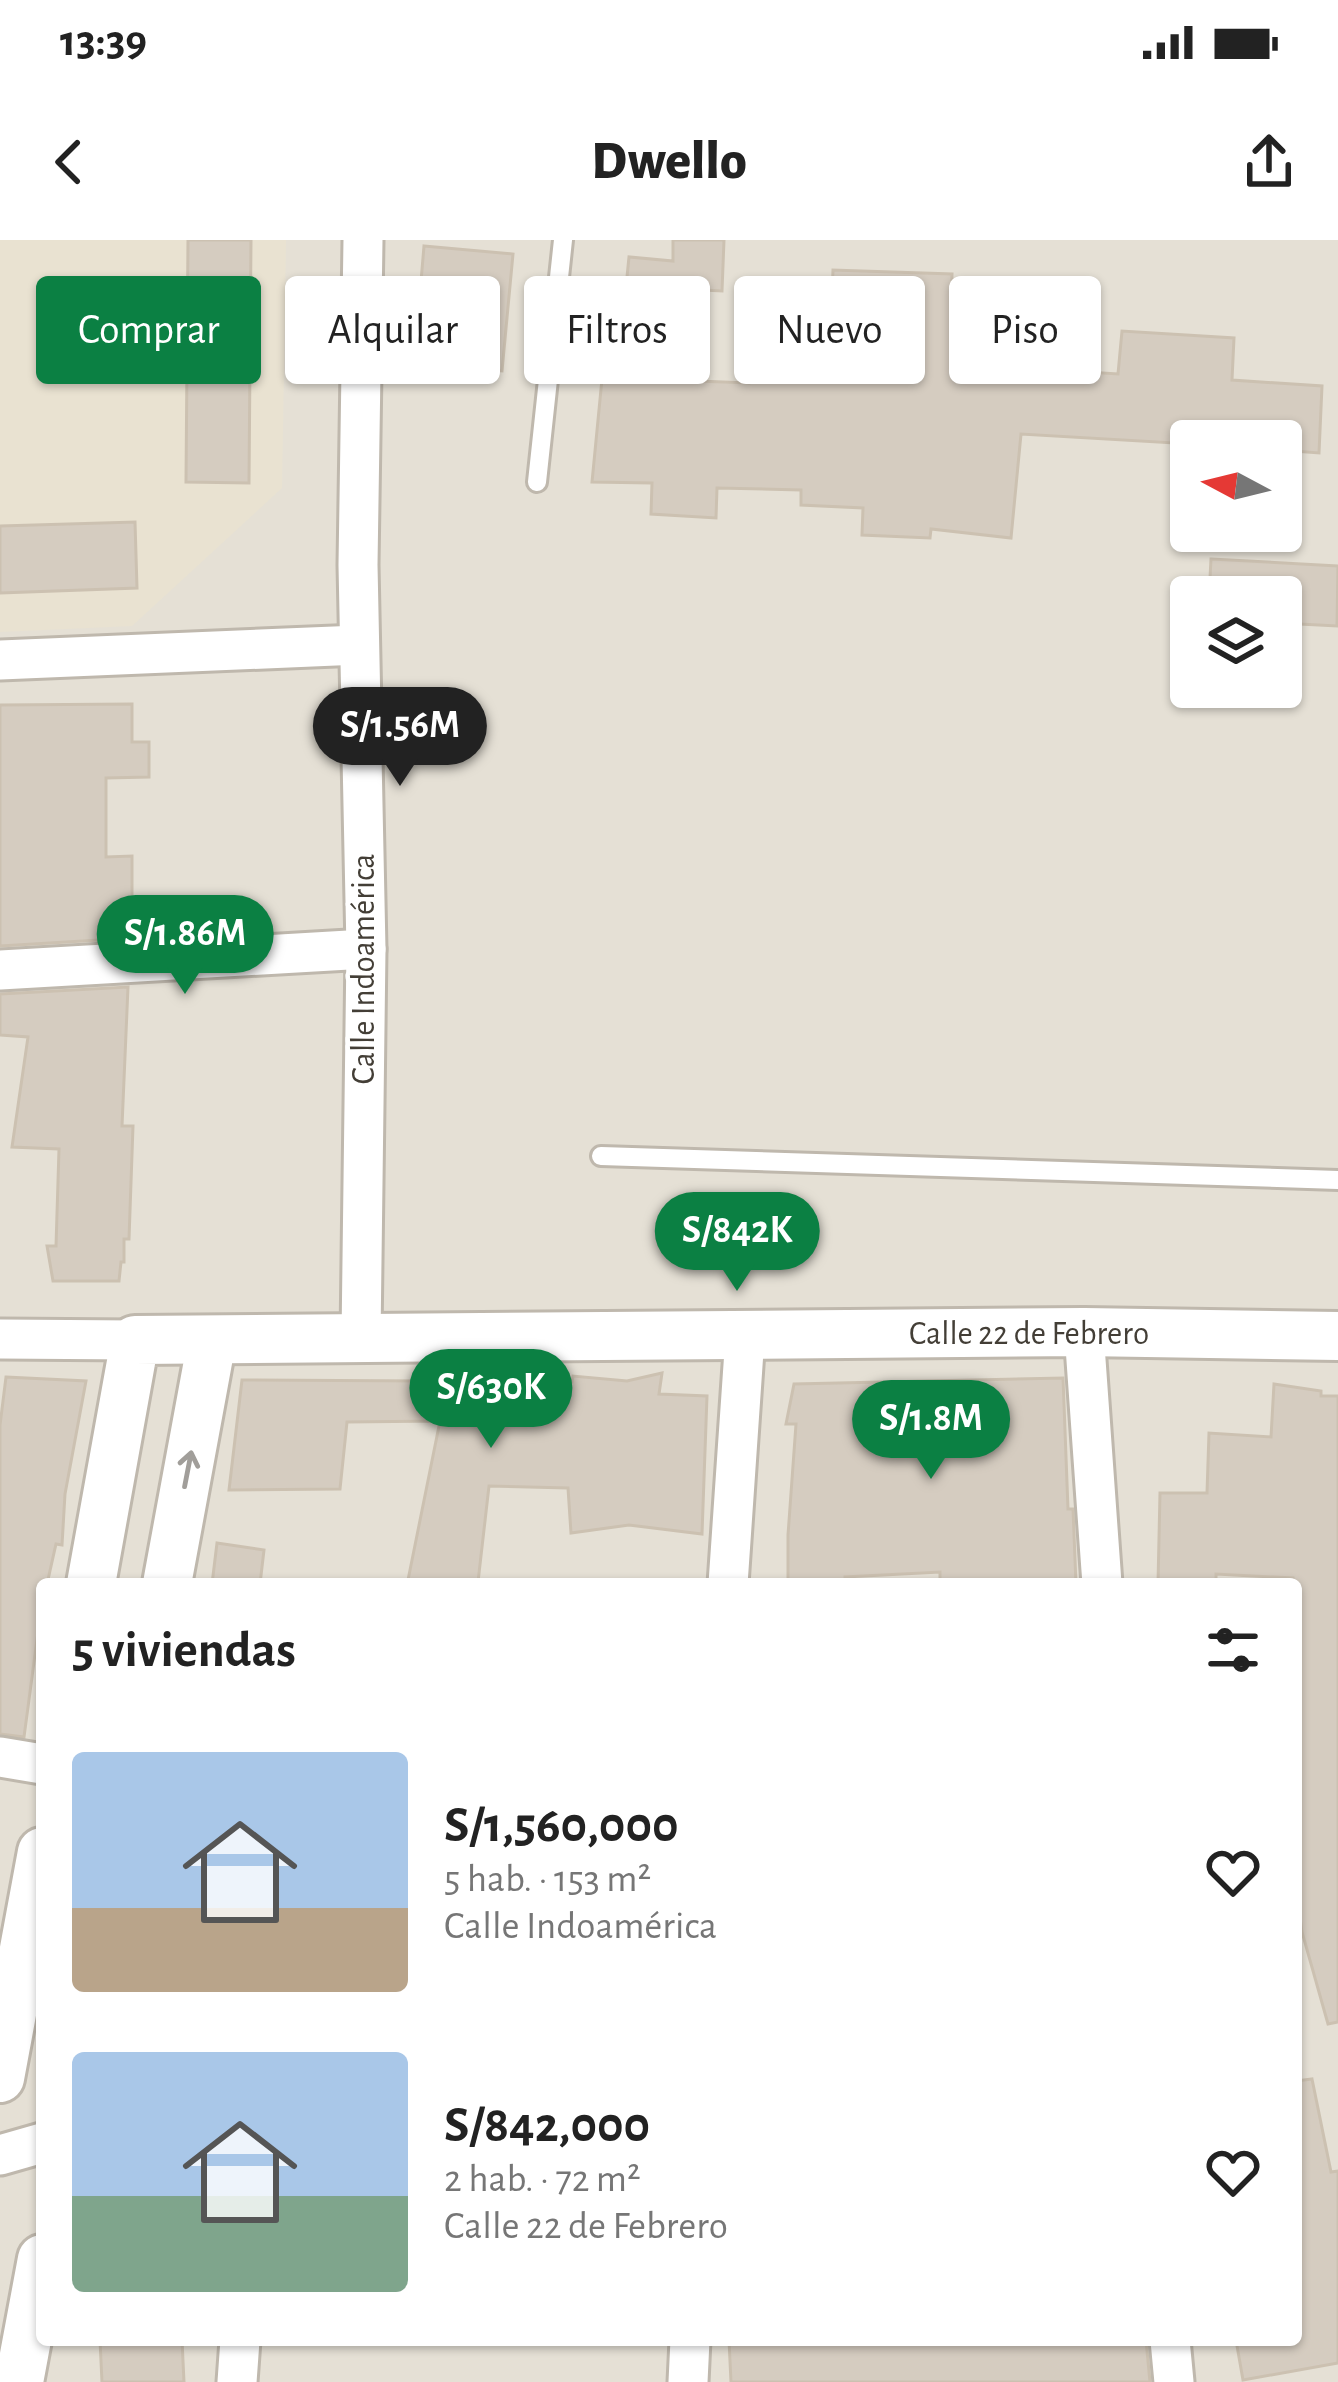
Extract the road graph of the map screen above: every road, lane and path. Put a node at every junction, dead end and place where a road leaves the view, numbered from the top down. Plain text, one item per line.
1 (363, 240) edge
2 (563, 240) edge
3 (537, 482) dead end
4 (358, 645) junction
5 (0, 660) edge
6 (366, 949) junction
7 (0, 970) edge
8 (601, 1156) dead end
9 (1338, 1180) edge
10 (1084, 1332) junction
11 (745, 1336) junction
12 (1338, 1336) edge
13 (361, 1338) junction
14 (0, 1339) edge
15 (135, 1340) junction
16 (212, 1340) junction
17 (92, 1578) edge
18 (167, 1578) edge
19 (728, 1578) edge
20 (1102, 1578) edge
21 (0, 1757) edge
22 (36, 1763) edge
23 (36, 1884) edge
24 (0, 2078) edge
25 (36, 2145) edge
26 (0, 2155) edge
27 (36, 2293) edge
28 (240, 2346) edge
29 (690, 2346) edge
30 (1171, 2346) edge
31 (20, 2382) edge
32 (237, 2382) edge
33 (688, 2382) edge
34 (1174, 2382) edge

1 - 4 street, Calle Indoamérica
2 - 3 lane
4 - 5 street
4 - 6 street, Calle Indoamérica
6 - 7 street
6 - 13 street, Calle Indoamérica
8 - 9 lane
10 - 11 street, Calle 22 de Febrero
10 - 12 street, Calle 22 de Febrero
10 - 20 street
11 - 13 street, Calle 22 de Febrero
11 - 19 street
13 - 16 street, Calle 22 de Febrero
14 - 15 street, Calle 22 de Febrero
15 - 16 street, Calle 22 de Febrero
15 - 17 street
18 -> 16 street
21 - 22 street
23 - 24 street
25 - 26 street
27 - 31 street
28 - 32 street
29 - 33 street
30 - 34 street

